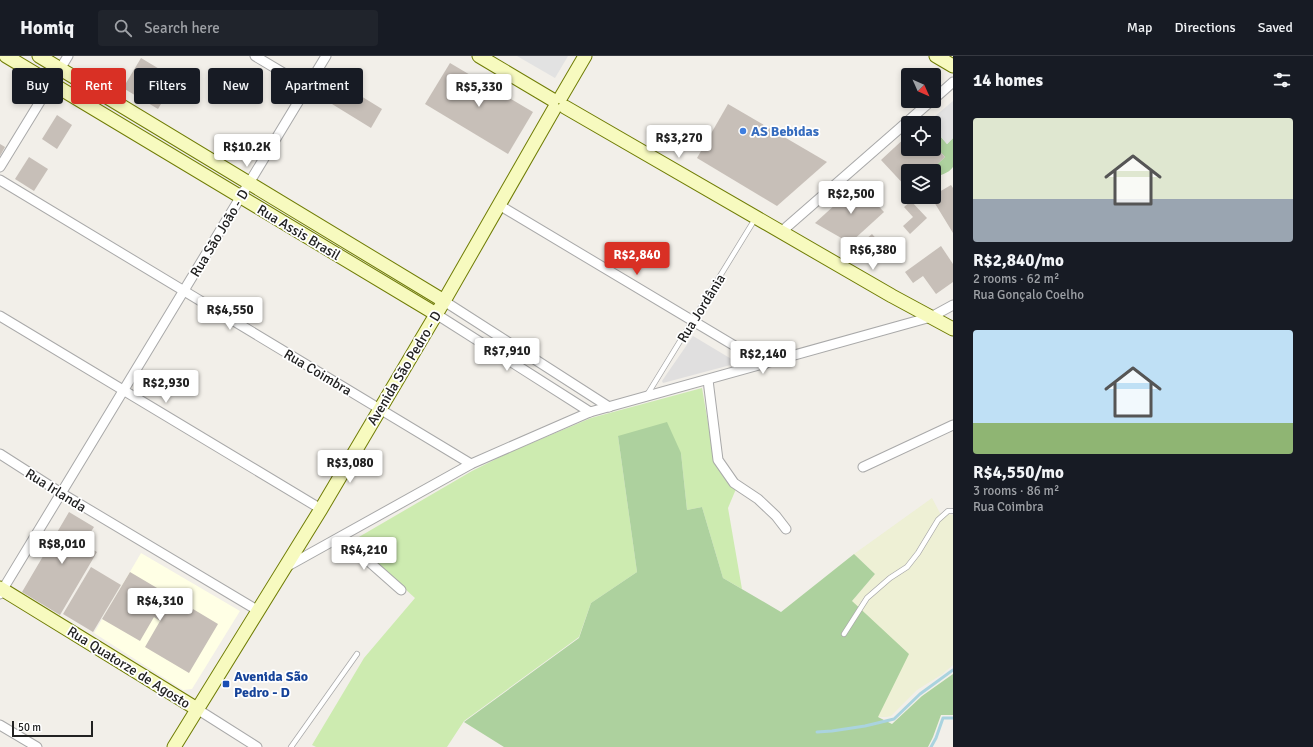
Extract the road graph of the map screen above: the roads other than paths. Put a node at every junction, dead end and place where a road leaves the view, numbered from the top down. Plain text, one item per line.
1 (6, 56) edge
2 (39, 56) edge
3 (68, 56) edge
4 (255, 56) edge
5 (326, 56) edge
6 (479, 56) edge
7 (585, 56) edge
8 (936, 56) edge
9 (953, 66) edge
10 (26, 68) edge
11 (60, 68) joint
12 (274, 68) edge
13 (319, 68) edge
14 (63, 70) edge
15 (953, 82) edge
16 (63, 90) edge
17 (941, 93) edge
18 (558, 103) junction
19 (38, 104) edge
20 (297, 104) edge
21 (923, 108) edge
22 (156, 127) junction
23 (148, 141) junction
24 (0, 167) edge
25 (0, 180) edge
26 (249, 184) junction
27 (241, 197) junction
28 (499, 205) junction
29 (756, 218) junction
30 (781, 232) junction
31 (345, 241) junction
32 (336, 254) junction
33 (184, 291) junction
34 (444, 301) junction
35 (953, 305) edge
36 (436, 314) junction
37 (0, 316) edge
38 (931, 318) junction
39 (693, 321) junction
40 (953, 330) edge
41 (765, 364) junction
42 (708, 380) junction
43 (124, 391) junction
44 (645, 397) junction
45 (609, 407) junction
46 (380, 409) junction
47 (590, 412) junction
48 (953, 425) edge
49 (0, 454) edge
50 (471, 464) junction
51 (863, 467) dead end
52 (61, 493) junction
53 (321, 509) junction
54 (951, 511) edge
55 (786, 529) dead end
56 (341, 537) junction
57 (283, 569) junction
58 (1, 590) edge
59 (400, 590) dead end
60 (257, 610) junction
61 (844, 634) dead end
62 (356, 654) dead end
63 (197, 710) junction
64 (0, 725) edge
65 (37, 747) edge
66 (174, 747) edge
67 (257, 747) edge
68 (291, 747) edge

1 - 10 street, Rua Assis Brasil
2 - 11 street, Rua Assis Brasil
3 - 11 street
4 - 12 street
5 - 13 street, Rua São João - D
6 - 18 street
7 - 18 street, Avenida São Pedro - D
8 - 9 street
14 - 22 street, Rua Assis Brasil
15 - 17 street
16 - 23 street, Rua Assis Brasil
18 - 28 street, Avenida São Pedro - D
18 - 29 street
19 - 24 street
20 - 26 street, Rua São João - D
21 - 30 street
22 - 23 street
22 - 26 street, Rua Assis Brasil
23 - 27 street, Rua Assis Brasil
25 - 33 street, Rua Coimbra
26 - 27 street, Rua São João - D
26 - 31 street, Rua Assis Brasil
27 - 32 street, Rua Assis Brasil
27 - 33 street, Rua São João - D
28 - 34 street, Avenida São Pedro - D
28 - 39 street
29 - 30 street
29 - 39 lane, Rua Jordânia
30 - 38 street
31 - 32 street
31 - 34 street, Rua Assis Brasil
32 - 36 street, Rua Assis Brasil
33 - 43 street, Rua São João - D
33 - 46 street, Rua Coimbra
34 - 36 street, Avenida São Pedro - D
34 - 45 street, Rua Assis Brasil
35 - 38 street
36 - 46 street, Avenida São Pedro - D
36 - 47 street, Rua Assis Brasil
37 - 43 street
38 - 40 street
38 - 41 street
39 - 41 street
39 - 44 lane, Rua Jordânia
41 - 42 street
42 - 44 street
42 - 55 street
43 - 52 street, Rua São João - D
43 - 53 street
44 - 45 street
45 - 47 street
46 - 50 street, Rua Coimbra
46 - 53 street, Avenida São Pedro - D
47 - 50 street
48 - 51 street
49 - 52 street, Rua Irlanda
50 - 56 street
52 - 58 street, Rua São João - D
52 - 60 street, Rua Irlanda
53 - 57 street, Avenida São Pedro - D
54 - 61 lane
56 - 57 street
56 - 59 street
57 - 60 street, Avenida São Pedro - D
58 - 63 street, Rua Quatorze de Agosto
60 - 63 street, Avenida São Pedro - D
62 - 68 lane
63 - 66 street, Avenida São Pedro - D
63 - 67 street, Rua Quatorze de Agosto
64 - 65 street

